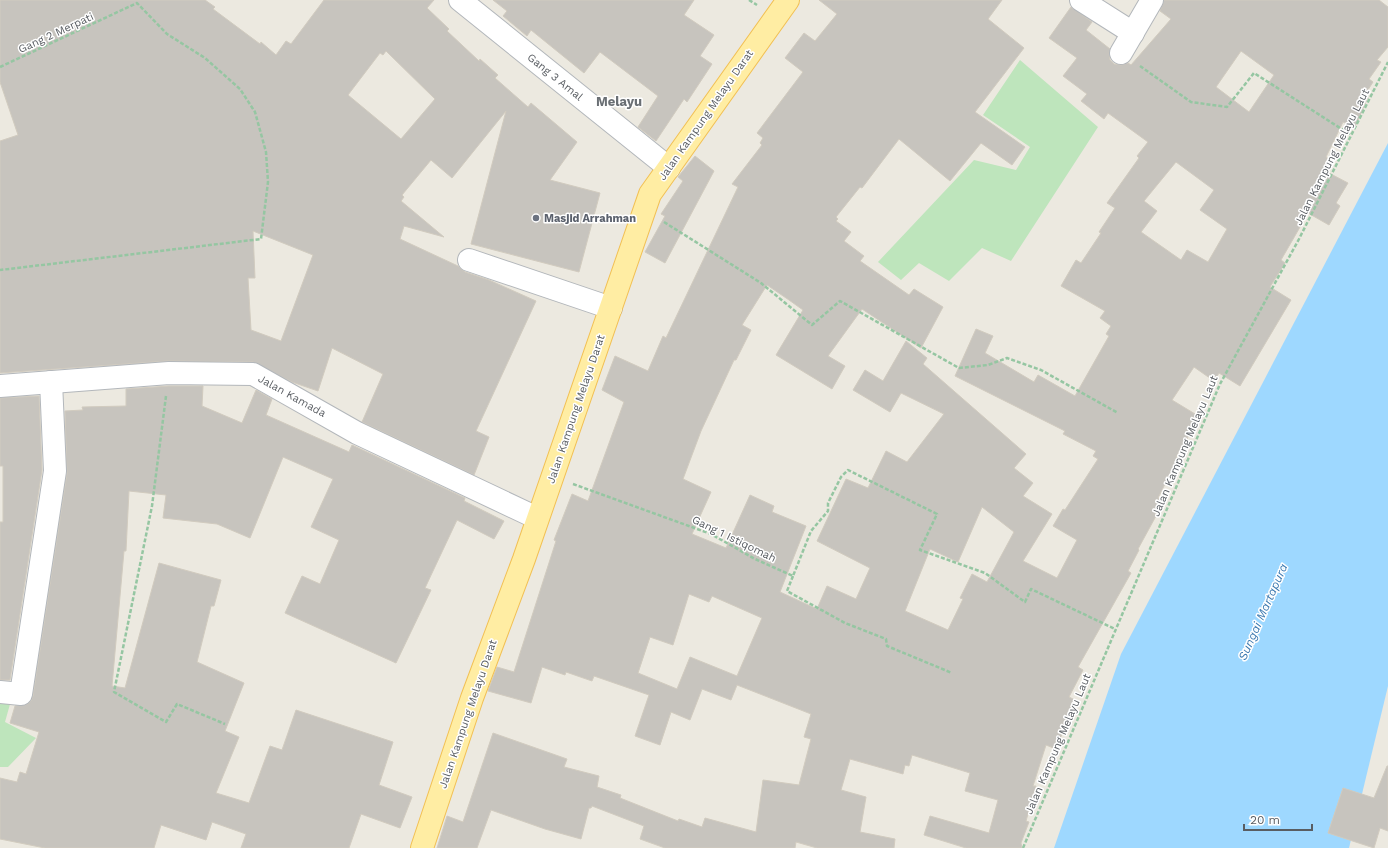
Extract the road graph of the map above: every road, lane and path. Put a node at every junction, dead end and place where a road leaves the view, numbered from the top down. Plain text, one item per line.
1 (460, 0) edge
2 (788, 0) edge
3 (1081, 0) edge
4 (1152, 0) edge
5 (1133, 33) junction
6 (1121, 53) joint
7 (1388, 62) edge
8 (0, 67) edge
9 (1352, 135) junction
10 (669, 168) junction
11 (645, 210) junction
12 (469, 260) dead end
13 (0, 270) edge
14 (611, 308) junction
15 (169, 373) junction
16 (51, 382) junction
17 (0, 386) edge
18 (1118, 413) dead end
19 (552, 477) junction
20 (538, 518) junction
21 (793, 576) junction
22 (1116, 629) junction
23 (952, 673) dead end
24 (0, 692) edge
25 (225, 724) dead end
26 (422, 848) edge
27 (1023, 848) edge

1 - 10 street, Gang 3 Amal
2 - 10 main road, Jalan Kampung Melayu Darat
3 - 5 street
4 - 5 street
5 - 6 street
6 - 9 path
7 - 9 path, Jalan Kampung Melayu Laut
8 - 13 path, Gang 2 Merpati
9 - 22 path, Jalan Kampung Melayu Laut
10 - 11 main road, Jalan Kampung Melayu Darat
11 - 14 main road, Jalan Kampung Melayu Darat
11 - 18 path
12 - 14 street
14 - 19 main road, Jalan Kampung Melayu Darat
15 - 16 street, Jalan Kamada
15 - 20 street, Jalan Kamada
15 - 25 path
16 - 17 street, Jalan Kamada
16 - 24 street
19 - 20 main road, Jalan Kampung Melayu Darat
19 - 21 path, Gang 1 Istiqomah
20 - 26 main road, Jalan Kampung Melayu Darat
21 - 22 path
21 - 23 path
22 - 27 path, Jalan Kampung Melayu Laut

